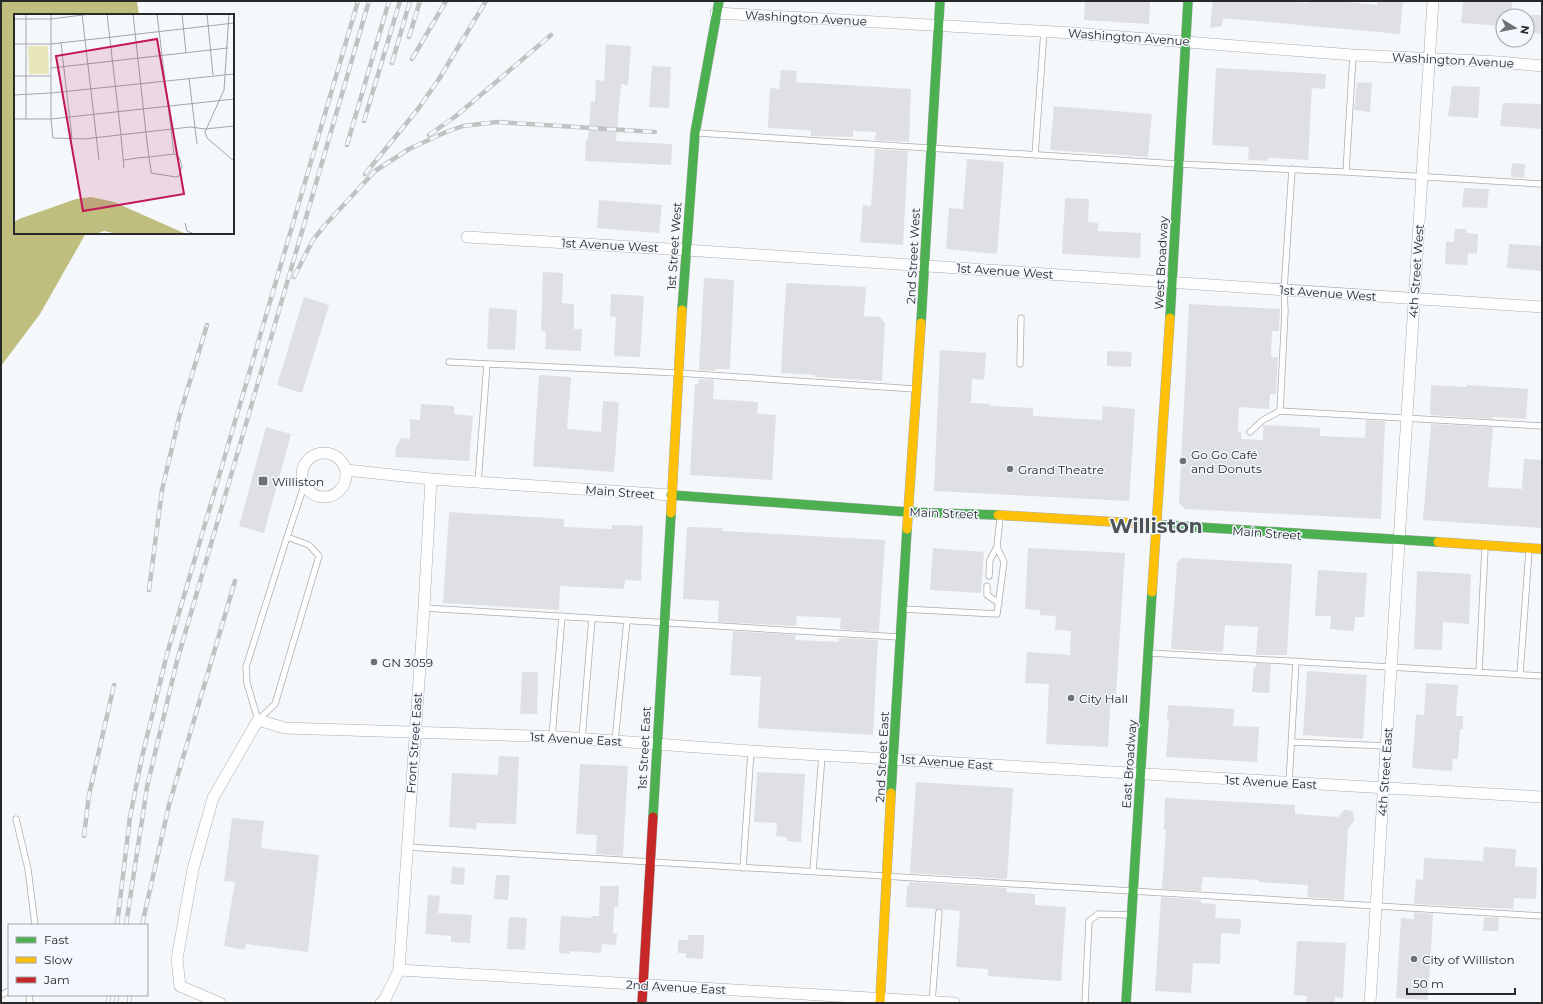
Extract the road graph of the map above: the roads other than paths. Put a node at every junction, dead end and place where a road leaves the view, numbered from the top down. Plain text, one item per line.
1 (718, 1) edge
2 (940, 1) edge
3 (1188, 1) edge
4 (1433, 1) edge
5 (716, 13) junction
6 (939, 25) junction
7 (1044, 31) junction
8 (1186, 42) junction
9 (1353, 55) junction
10 (1429, 59) junction
11 (1542, 66) edge
12 (695, 133) junction
13 (932, 148) junction
14 (1034, 155) junction
15 (1178, 164) junction
16 (1292, 169) junction
17 (1346, 172) junction
18 (1422, 176) junction
19 (1542, 184) edge
20 (467, 237) dead end
21 (686, 250) junction
22 (924, 266) junction
23 (1172, 282) junction
24 (1284, 290) junction
25 (1414, 299) junction
26 (1542, 307) edge
27 (1021, 318) dead end
28 (449, 362) dead end
29 (487, 364) junction
30 (1020, 364) dead end
31 (678, 373) junction
32 (917, 389) junction
33 (1280, 411) junction
34 (1407, 418) junction
35 (1542, 426) edge
36 (1250, 432) dead end
37 (346, 470) junction
38 (431, 479) junction
39 (478, 482) junction
40 (304, 486) junction
41 (671, 495) junction
42 (908, 512) junction
43 (1001, 515) junction
44 (1156, 526) junction
45 (286, 537) junction
46 (1399, 541) junction
47 (1486, 546) junction
48 (997, 547) junction
49 (1529, 548) junction
50 (1542, 549) edge
51 (988, 576) dead end
52 (988, 586) dead end
53 (999, 603) junction
54 (424, 608) junction
55 (902, 609) junction
56 (562, 616) junction
57 (592, 618) junction
58 (627, 620) junction
59 (663, 622) junction
60 (900, 637) junction
61 (1148, 653) junction
62 (1296, 661) junction
63 (1392, 666) junction
64 (1479, 672) junction
65 (1520, 674) junction
66 (1542, 676) edge
67 (258, 720) junction
68 (415, 732) junction
69 (552, 737) junction
70 (582, 739) junction
71 (615, 741) junction
72 (1292, 742) junction
73 (656, 744) junction
74 (1387, 746) junction
75 (751, 751) junction
76 (822, 755) junction
77 (894, 758) junction
78 (1140, 774) junction
79 (1289, 783) junction
80 (1384, 788) junction
81 (1542, 797) edge
82 (16, 819) dead end
83 (407, 847) junction
84 (650, 862) junction
85 (743, 868) junction
86 (814, 871) junction
87 (887, 876) junction
88 (1133, 891) junction
89 (1376, 906) junction
90 (939, 912) dead end
91 (1131, 915) junction
92 (1542, 916) edge
93 (35, 924) edge
94 (399, 970) junction
95 (643, 985) junction
96 (880, 1001) edge
97 (932, 1002) junction
98 (220, 1003) edge
99 (381, 1003) edge
100 (642, 1003) edge
101 (954, 1003) edge
102 (1085, 1003) edge
103 (1126, 1003) edge
104 (1370, 1003) edge

1 - 5 main road, 1st Street West
2 - 6 main road, 2nd Street West
3 - 8 main road, West Broadway
4 - 10 street, 4th Street West
5 - 6 street, Washington Avenue
5 - 12 main road, 1st Street West
6 - 7 street, Washington Avenue
6 - 13 main road, 2nd Street West
7 - 8 street, Washington Avenue
7 - 14 lane
8 - 9 street, Washington Avenue
8 - 15 main road, West Broadway
9 - 10 street, Washington Avenue
9 - 17 lane
10 - 11 street, Washington Avenue
10 - 18 street, 4th Street West
12 - 13 lane
12 - 21 main road, 1st Street West
13 - 14 lane
13 - 22 main road, 2nd Street West
14 - 15 lane
15 - 16 lane
15 - 23 main road, West Broadway
16 - 17 lane
16 - 24 lane
17 - 18 lane
18 - 19 lane
18 - 25 street, 4th Street West
20 - 21 street, 1st Avenue West
21 - 22 street, 1st Avenue West
21 - 31 main road, 1st Street West
22 - 23 street, 1st Avenue West
22 - 32 main road, 2nd Street West
23 - 24 street, 1st Avenue West
23 - 44 main road, West Broadway
24 - 25 street, 1st Avenue West
24 - 33 lane
25 - 26 street, 1st Avenue West
25 - 34 street, 4th Street West
27 - 30 lane
28 - 29 lane
29 - 31 lane
29 - 39 lane
31 - 32 lane
31 - 41 main road, 1st Street West
32 - 42 main road, 2nd Street West
33 - 34 lane
33 - 36 lane
34 - 35 lane
34 - 46 street, 4th Street West
37 - 38 street, Main Street
37 - 40 street
37 - 40 street
38 - 39 street, Main Street
38 - 54 street, Front Street East
39 - 41 street, Main Street
40 - 45 lane
41 - 42 main road, Main Street
41 - 59 main road, 1st Street East
42 - 43 main road, Main Street
42 - 55 main road, 2nd Street East
43 - 44 main road, Main Street
43 - 48 lane
44 - 46 main road, Main Street
44 - 61 main road, East Broadway
45 - 67 lane
45 - 67 lane
46 - 47 main road, Main Street
46 - 63 street, 4th Street East
47 - 49 main road, Main Street
47 - 64 lane
48 - 51 lane
48 - 53 lane
49 - 50 main road, Main Street
49 - 65 lane
52 - 53 lane
53 - 55 lane
54 - 56 lane
54 - 68 street, Front Street East
55 - 60 main road, 2nd Street East
56 - 57 lane
56 - 69 lane
57 - 58 lane
57 - 70 lane
58 - 59 lane
58 - 71 lane
59 - 60 lane
59 - 73 main road, 1st Street East
60 - 77 main road, 2nd Street East
61 - 62 lane
61 - 78 main road, East Broadway
62 - 63 lane
62 - 72 lane
63 - 64 lane
63 - 74 street, 4th Street East
64 - 65 lane
65 - 66 lane
67 - 68 street, 1st Avenue East
67 - 98 street
68 - 69 street, 1st Avenue East
68 - 83 street, Front Street East
69 - 70 street, 1st Avenue East
70 - 71 street, 1st Avenue East
71 - 73 street, 1st Avenue East
72 - 74 lane
72 - 79 lane
73 - 75 street, 1st Avenue East
73 - 84 main road, 1st Street East
74 - 80 street, 4th Street East
75 - 76 street, 1st Avenue East
75 - 85 lane
76 - 77 street, 1st Avenue East
76 - 86 lane
77 - 78 street, 1st Avenue East
77 - 87 main road, 2nd Street East
78 - 79 street, 1st Avenue East
78 - 88 main road, East Broadway
79 - 80 street, 1st Avenue East
80 - 81 street, 1st Avenue East
80 - 89 street, 4th Street East
82 - 93 lane
83 - 84 lane
83 - 94 street, Front Street East
84 - 85 lane
84 - 95 main road, 1st Street East
85 - 86 lane
86 - 87 lane
87 - 88 lane
87 - 96 main road, 2nd Street East
88 - 89 lane
88 - 91 main road, East Broadway
89 - 92 lane
89 - 104 street, 4th Street East
90 - 97 lane
91 - 102 lane
91 - 103 main road, East Broadway
94 - 95 street, 2nd Avenue East
94 - 99 street, Front Street East
95 - 96 street, 2nd Avenue East
95 - 100 main road, 1st Street East
96 - 97 street, 2nd Avenue East
97 - 101 street, 2nd Avenue East

